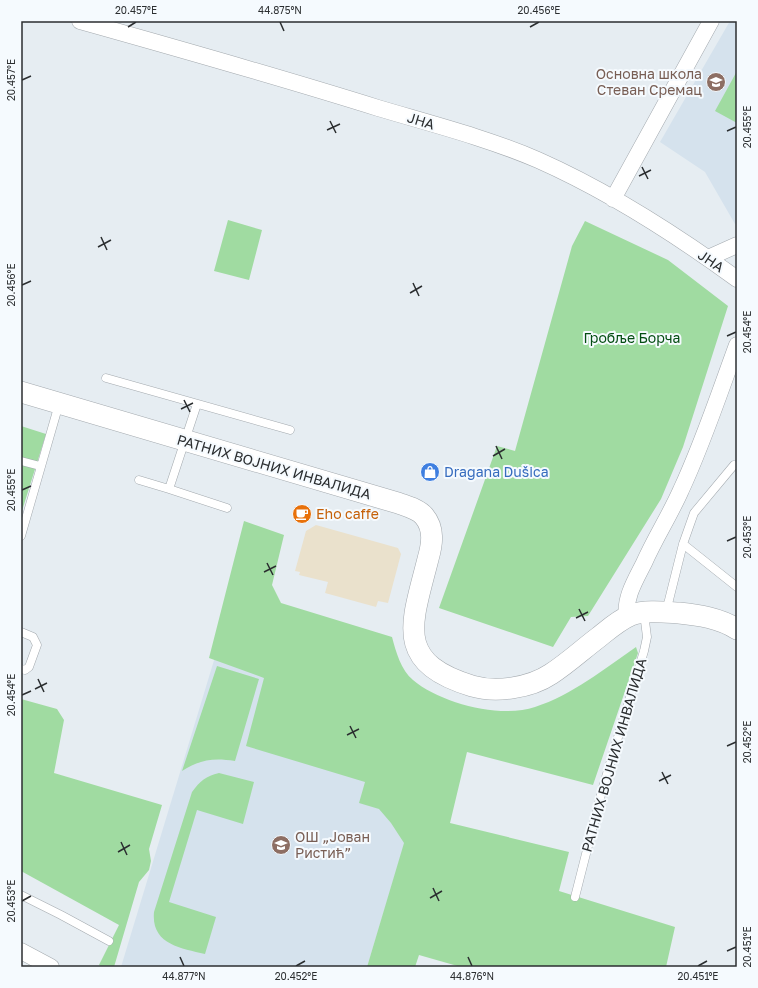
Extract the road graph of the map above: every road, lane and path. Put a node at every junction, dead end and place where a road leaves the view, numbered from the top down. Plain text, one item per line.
1 (80, 21) edge
2 (711, 21) edge
3 (613, 199) junction
4 (737, 244) edge
5 (708, 258) junction
6 (737, 278) edge
7 (737, 345) edge
8 (106, 378) dead end
9 (21, 392) edge
10 (59, 403) junction
11 (197, 404) junction
12 (290, 430) dead end
13 (184, 441) junction
14 (21, 460) edge
15 (734, 465) dead end
16 (40, 466) junction
17 (139, 480) dead end
18 (169, 489) junction
19 (227, 508) dead end
20 (21, 536) edge
21 (682, 544) junction
22 (737, 587) edge
23 (666, 612) junction
24 (635, 615) junction
25 (737, 629) edge
26 (21, 632) edge
27 (21, 669) edge
28 (21, 896) edge
29 (574, 897) dead end
30 (109, 941) dead end
31 (21, 951) edge
32 (51, 967) edge

1 - 3 street, ЈНА
2 - 3 street
3 - 5 street, ЈНА
4 - 5 street
5 - 6 street, ЈНА
7 - 24 street
8 - 11 lane
9 - 10 street, РАТНИХ ВОЈНИХ ИНВАЛИДА
10 - 13 street, РАТНИХ ВОЈНИХ ИНВАЛИДА
10 - 16 lane
11 - 12 lane
11 - 13 lane
13 - 18 lane
13 - 24 street, РАТНИХ ВОЈНИХ ИНВАЛИДА
14 - 16 lane
15 - 21 lane
16 - 20 lane
17 - 18 lane
18 - 19 lane
21 - 22 lane
21 - 23 lane
23 - 24 street
23 - 25 street
24 - 29 lane, РАТНИХ ВОЈНИХ ИНВАЛИДА
26 - 27 lane
28 - 30 lane
31 - 32 street

